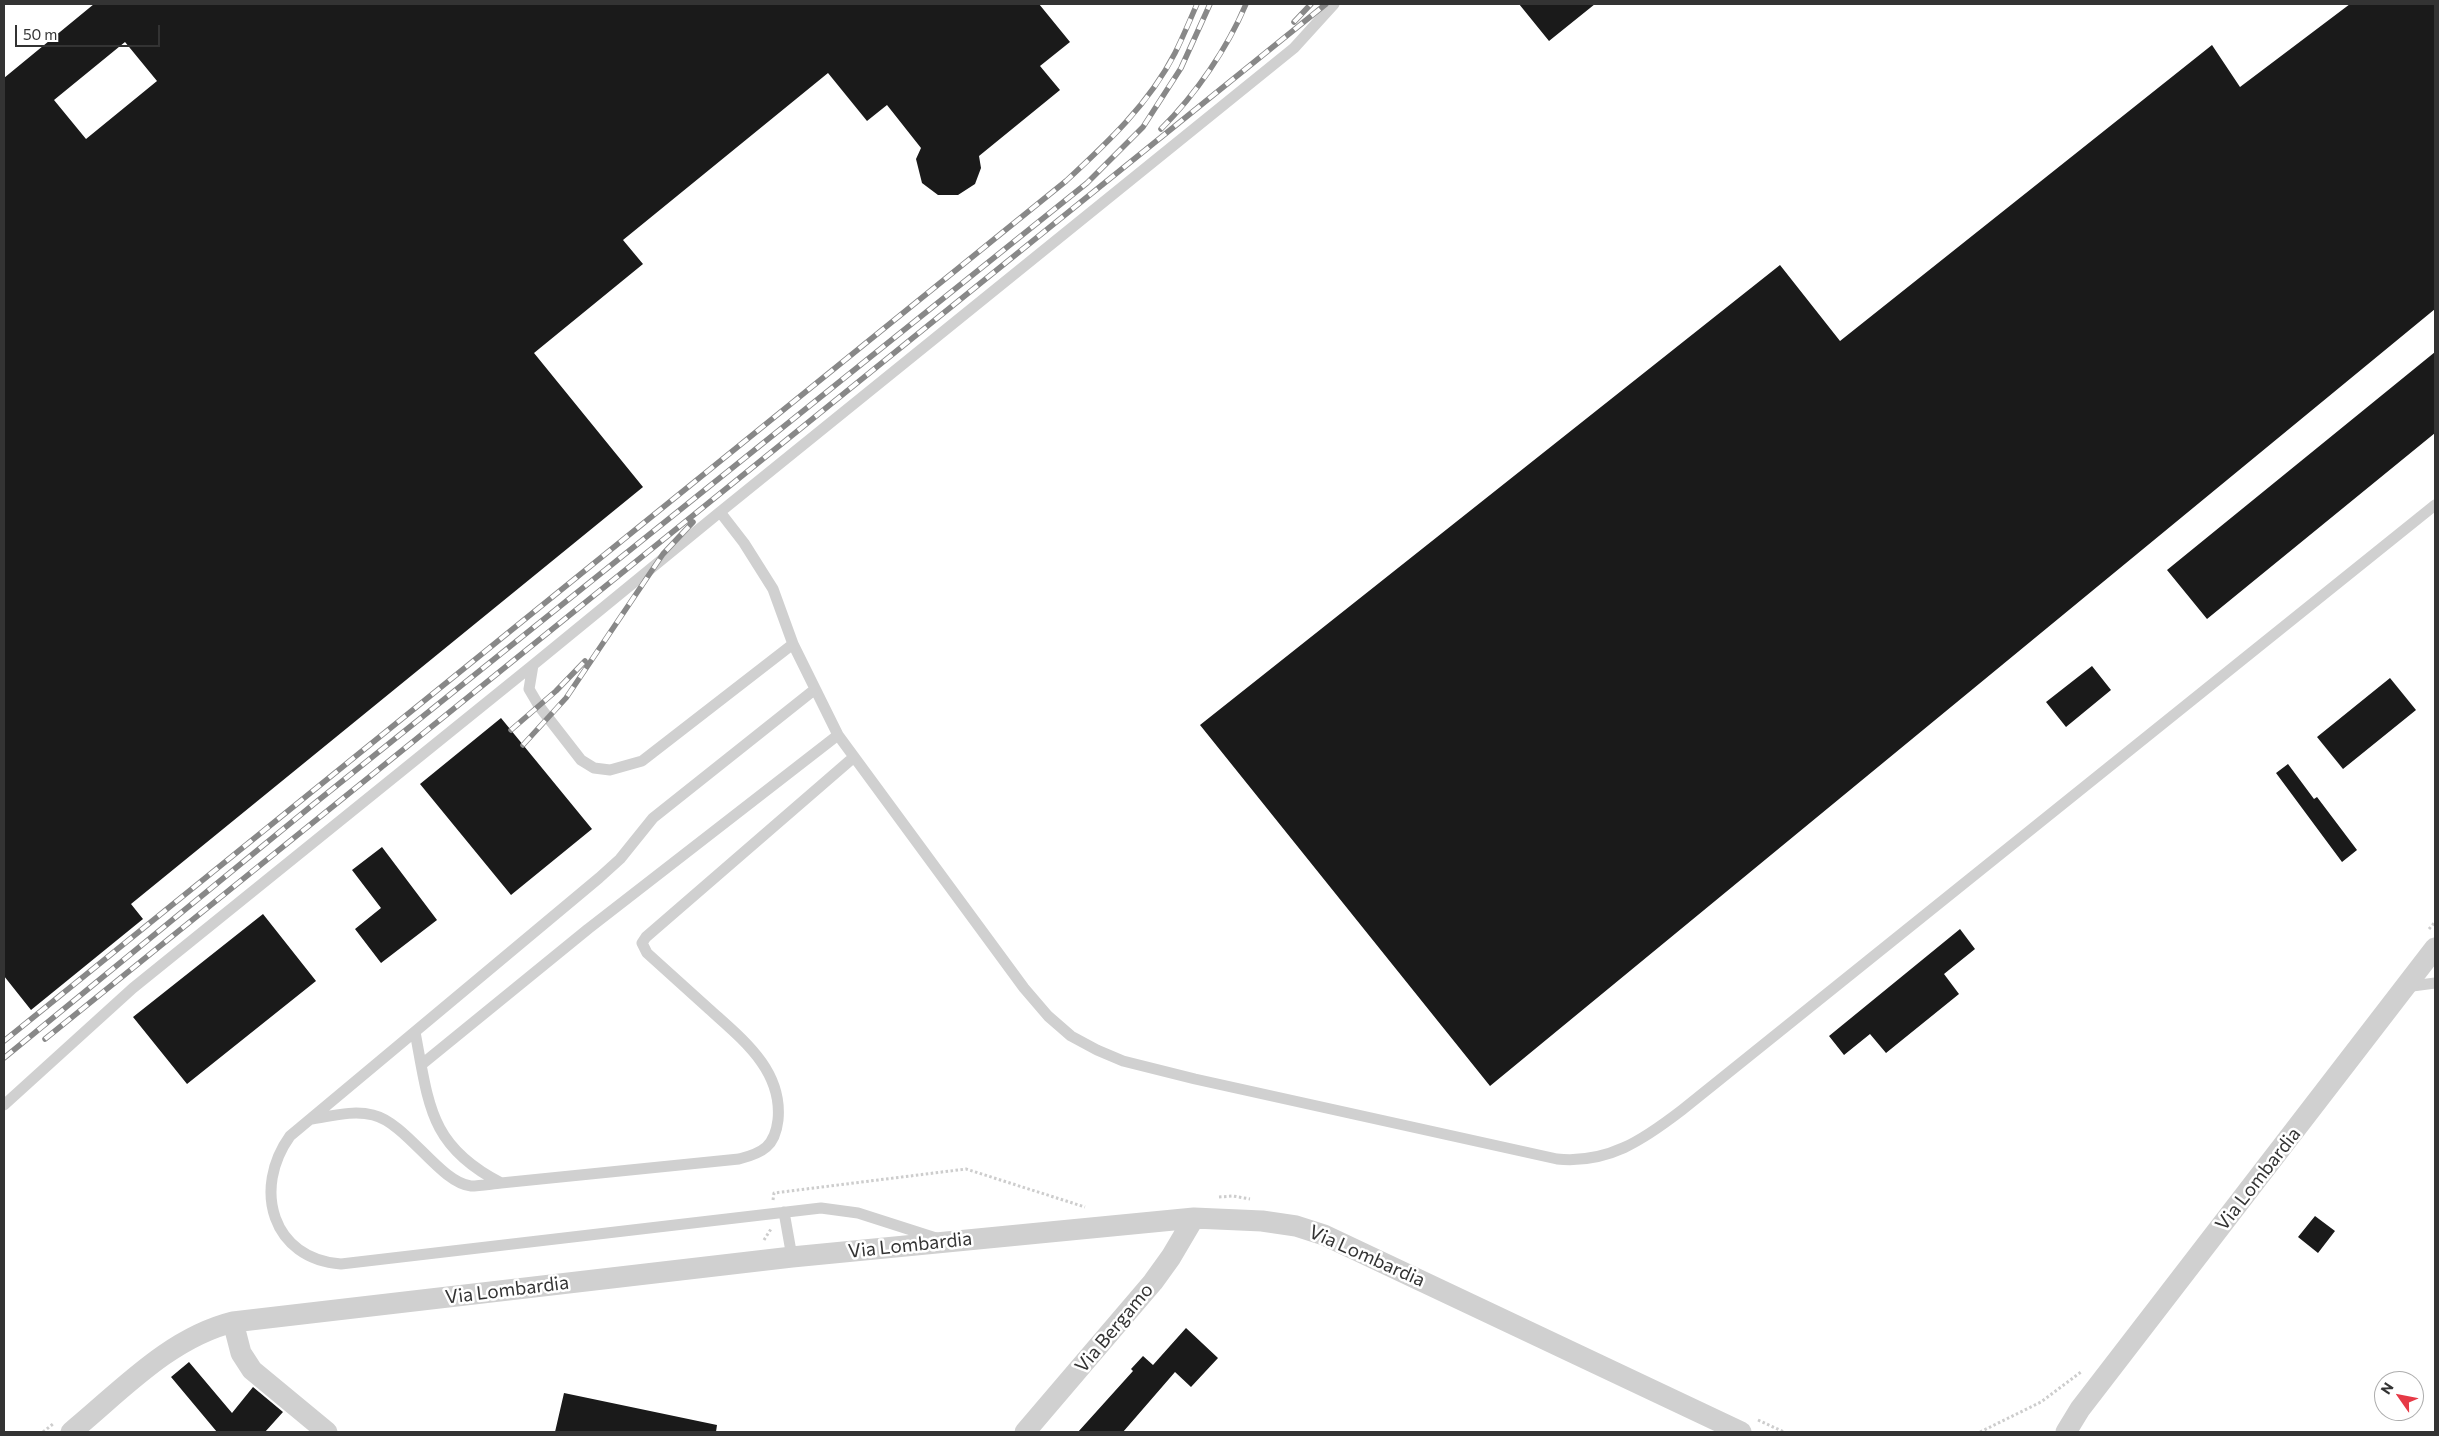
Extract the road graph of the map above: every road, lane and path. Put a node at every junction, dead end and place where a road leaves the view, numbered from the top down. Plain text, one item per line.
1 (1334, 4) edge
2 (2435, 505) edge
3 (720, 512) junction
4 (793, 644) junction
5 (534, 665) junction
6 (814, 690) junction
7 (838, 735) junction
8 (854, 757) junction
9 (2435, 948) edge
10 (2435, 983) edge
11 (2405, 987) junction
12 (415, 1032) junction
13 (421, 1065) junction
14 (4, 1105) edge
15 (310, 1119) junction
16 (501, 1183) junction
17 (1215, 1198) dead end
18 (1258, 1200) dead end
19 (1088, 1208) dead end
20 (784, 1212) junction
21 (772, 1213) junction
22 (1194, 1218) junction
23 (945, 1241) junction
24 (756, 1244) dead end
25 (792, 1257) junction
26 (233, 1322) junction
27 (2080, 1410) junction
28 (1745, 1424) edge
29 (65, 1426) edge
30 (43, 1432) edge
31 (327, 1432) edge
32 (1025, 1432) edge
33 (1784, 1432) edge
34 (2057, 1432) edge
35 (2066, 1432) edge

1 - 3 lane
2 - 8 lane
3 - 4 lane
3 - 5 lane
4 - 5 lane
4 - 6 lane
5 - 14 lane
6 - 7 lane
6 - 12 lane
7 - 8 lane
7 - 13 lane
8 - 16 lane
9 - 11 street, Via Lombardia
10 - 11 lane
11 - 27 street, Via Lombardia
12 - 13 lane
12 - 15 lane
13 - 16 lane
15 - 16 lane
15 - 21 lane
17 - 18 path
19 - 21 path
20 - 21 lane
20 - 23 lane
20 - 25 lane
21 - 24 path
22 - 23 street, Via Lombardia
22 - 28 street, Via Lombardia
22 - 32 street, Via Bergamo
23 - 25 street, Via Lombardia
25 - 26 street, Via Lombardia
26 - 29 street, Via Lombardia
26 - 31 street
27 - 34 street, Via Lombardia
27 - 35 street, Via Lombardia
28 - 33 path
29 - 30 path

